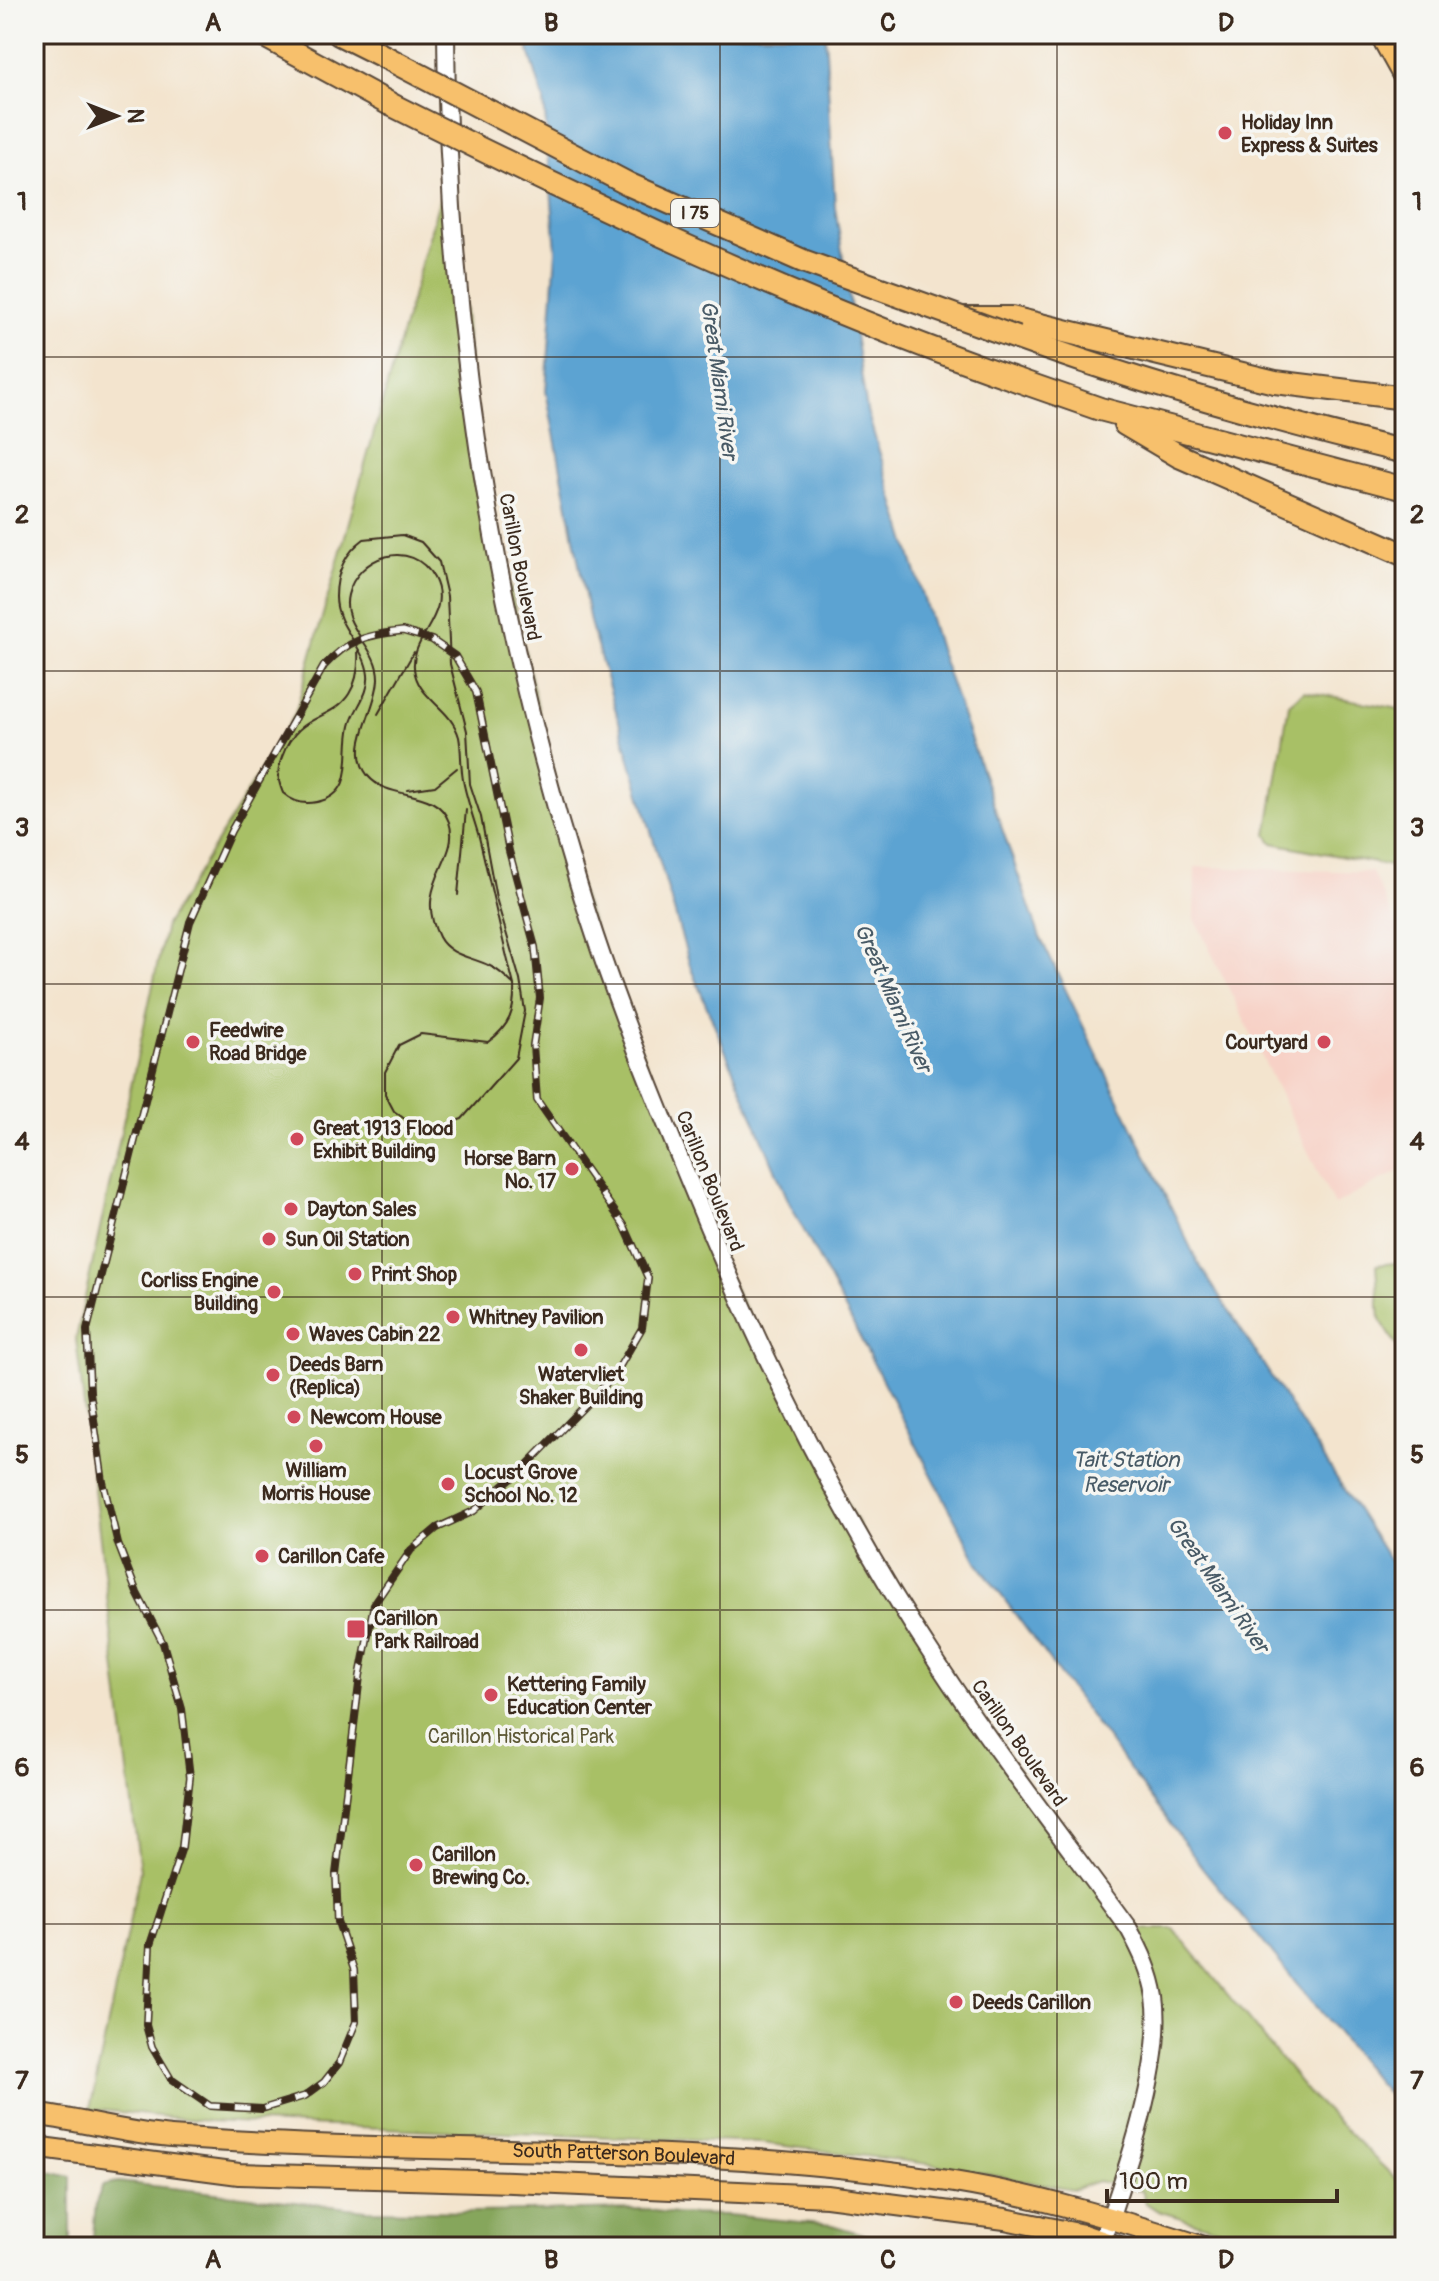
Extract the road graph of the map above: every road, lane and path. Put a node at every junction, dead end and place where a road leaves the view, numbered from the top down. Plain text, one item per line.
1 (261, 34) edge
2 (339, 34) edge
3 (446, 34) edge
4 (1380, 34) edge
5 (1405, 79) edge
6 (1014, 328) junction
7 (1405, 398) edge
8 (1100, 409) junction
9 (1405, 452) edge
10 (1405, 489) edge
11 (1405, 555) edge
12 (34, 2114) edge
13 (34, 2147) edge
14 (1110, 2217) junction
15 (1040, 2226) junction
16 (1110, 2244) edge
17 (1059, 2247) edge
18 (1204, 2247) edge

1 - 8 highway, I 75, bridge
2 - 6 highway, I 75, bridge
3 - 14 street, Carillon Boulevard
4 - 5 main road
6 - 7 highway
6 - 9 highway, I 75
8 - 10 highway, I 75
8 - 11 highway
12 - 14 main road, South Patterson Boulevard
13 - 15 main road, South Patterson Boulevard
14 - 16 street, Carillon Boulevard
14 - 18 main road, South Patterson Boulevard
15 - 16 main road, South Patterson Boulevard
15 - 17 main road

